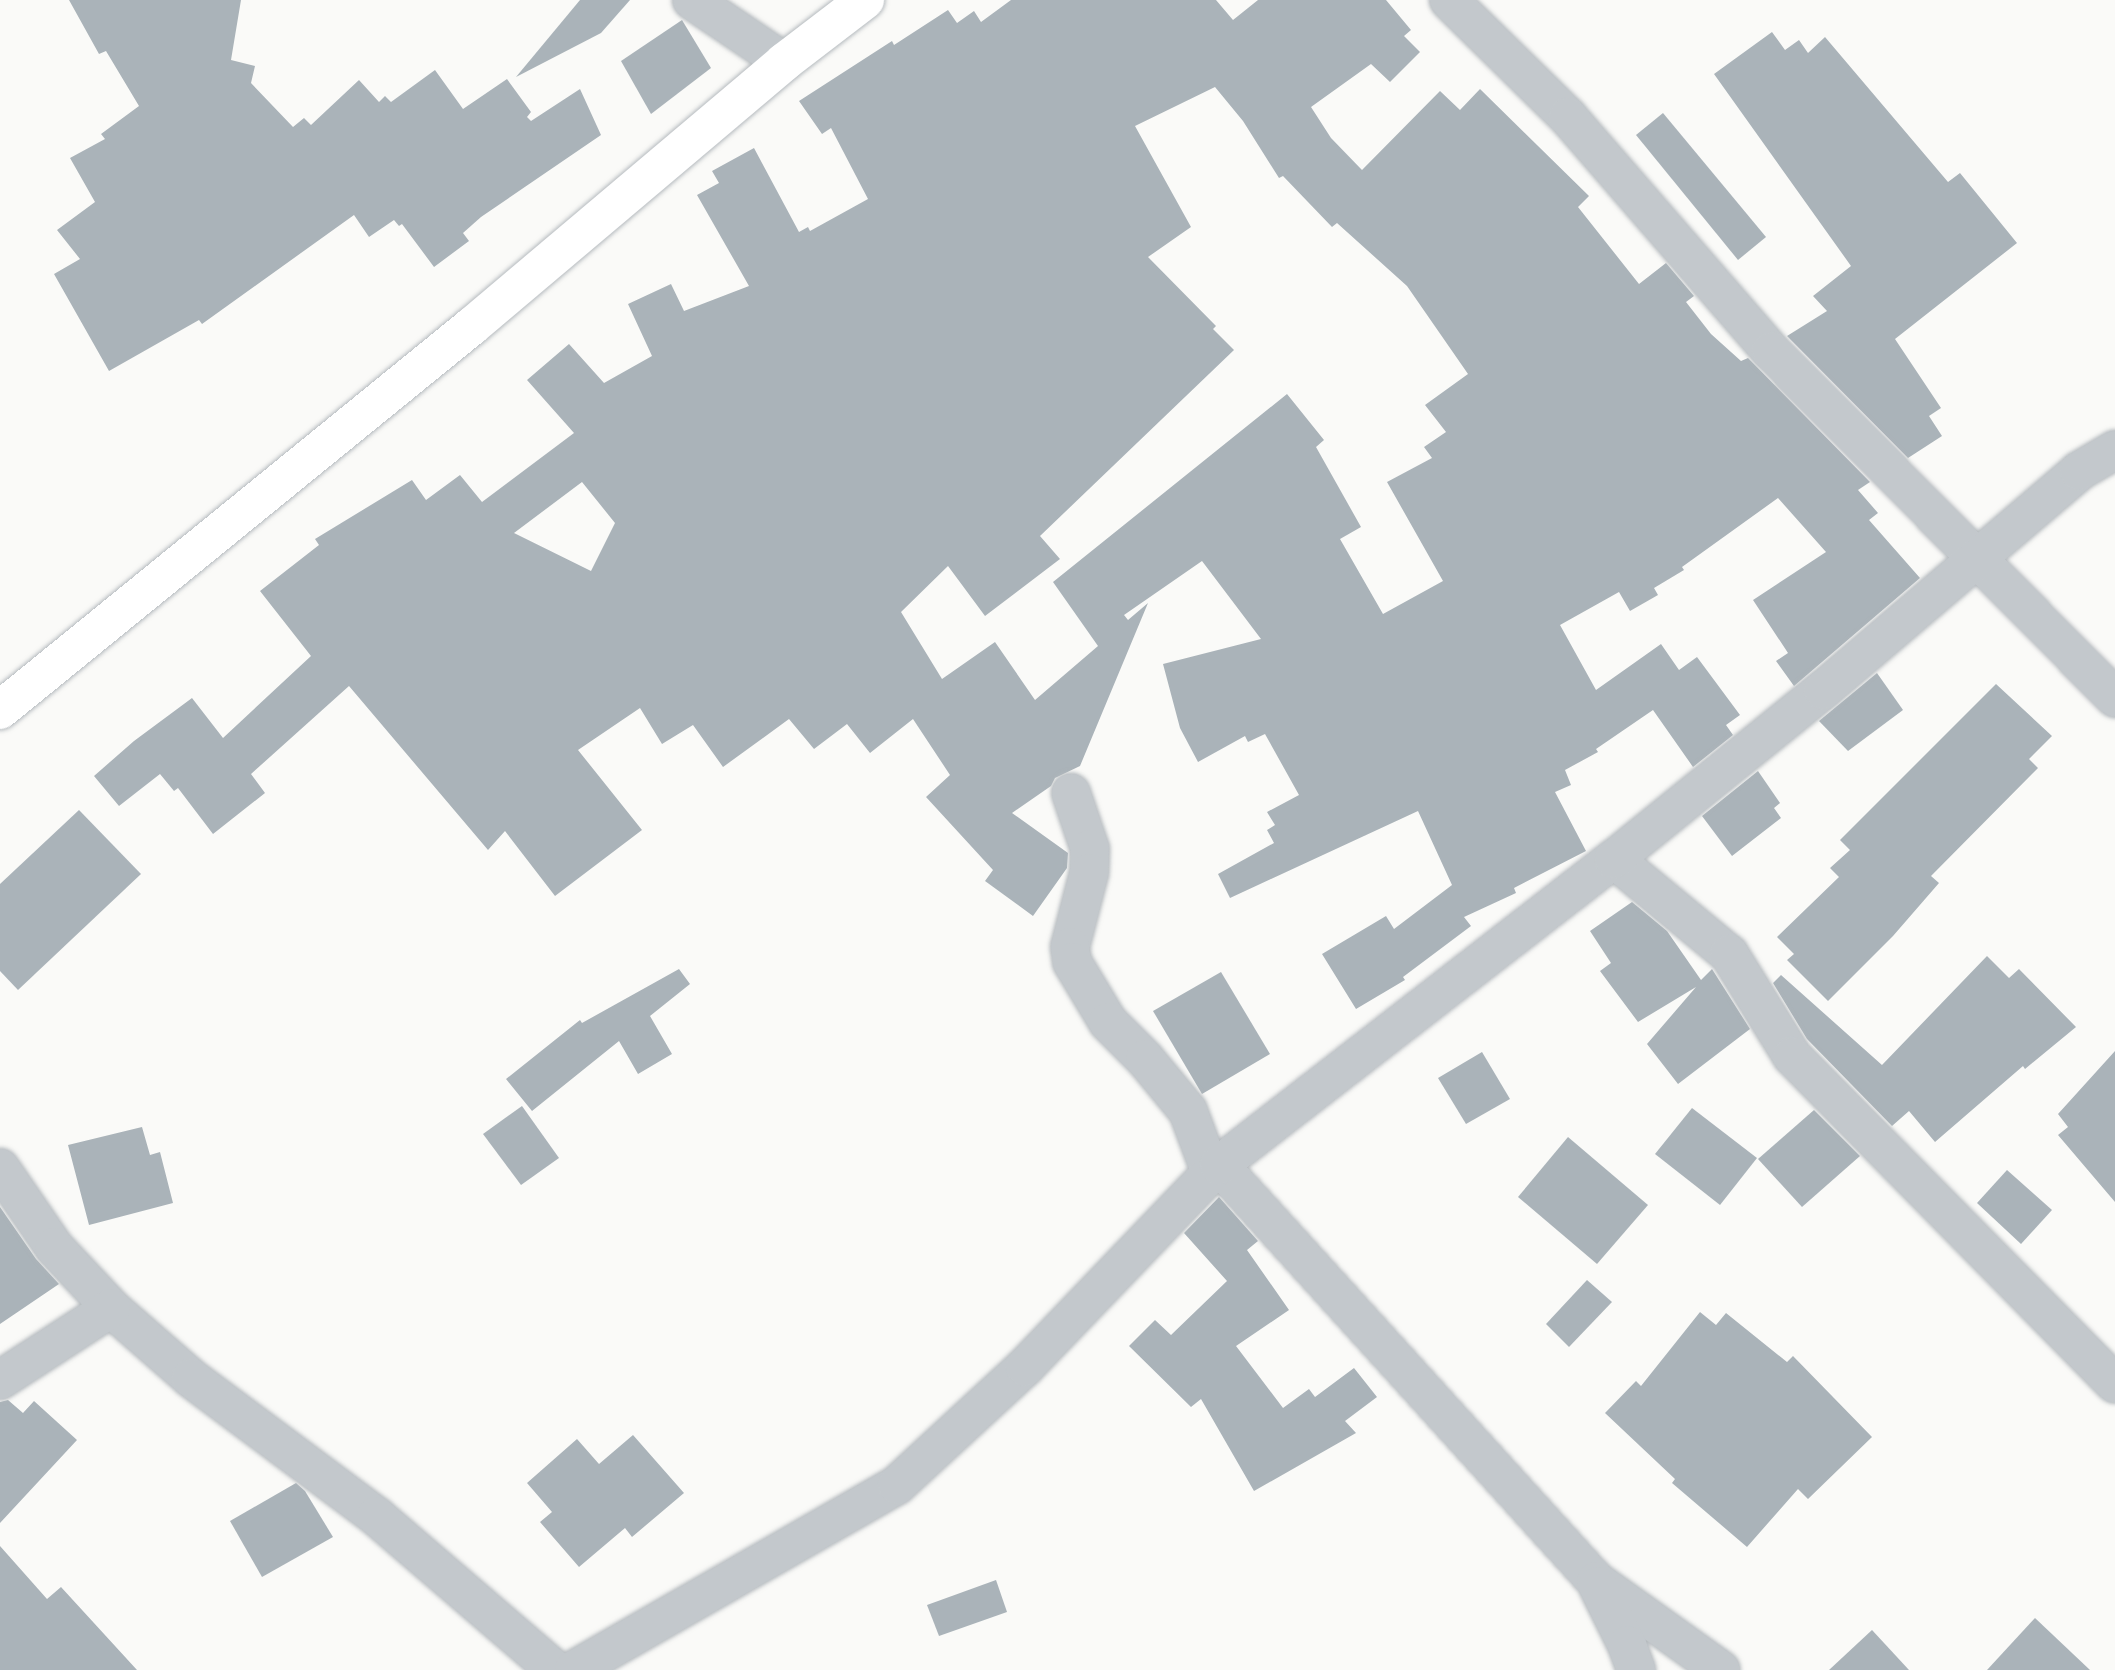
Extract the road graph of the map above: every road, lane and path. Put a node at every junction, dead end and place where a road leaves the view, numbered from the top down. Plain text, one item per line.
1 (692, 0) edge
2 (865, 0) edge
3 (1449, 0) edge
4 (784, 62) junction
5 (2115, 450) edge
6 (1975, 560) junction
7 (2115, 698) edge
8 (0, 710) edge
9 (1072, 793) dead end
10 (1614, 859) junction
11 (0, 1168) edge
12 (1215, 1169) junction
13 (111, 1308) junction
14 (0, 1380) edge
15 (2115, 1383) edge
16 (1595, 1581) junction
17 (555, 1670) edge
18 (574, 1670) edge
19 (1636, 1670) edge
20 (1721, 1670) edge

1 - 4 street
2 - 4 main road
3 - 6 street
4 - 8 main road
5 - 6 street
6 - 7 street
6 - 10 street
9 - 12 street
10 - 12 street
10 - 15 street
11 - 13 street
12 - 16 street
12 - 18 street
13 - 14 street
13 - 17 street
16 - 19 street
16 - 20 street

